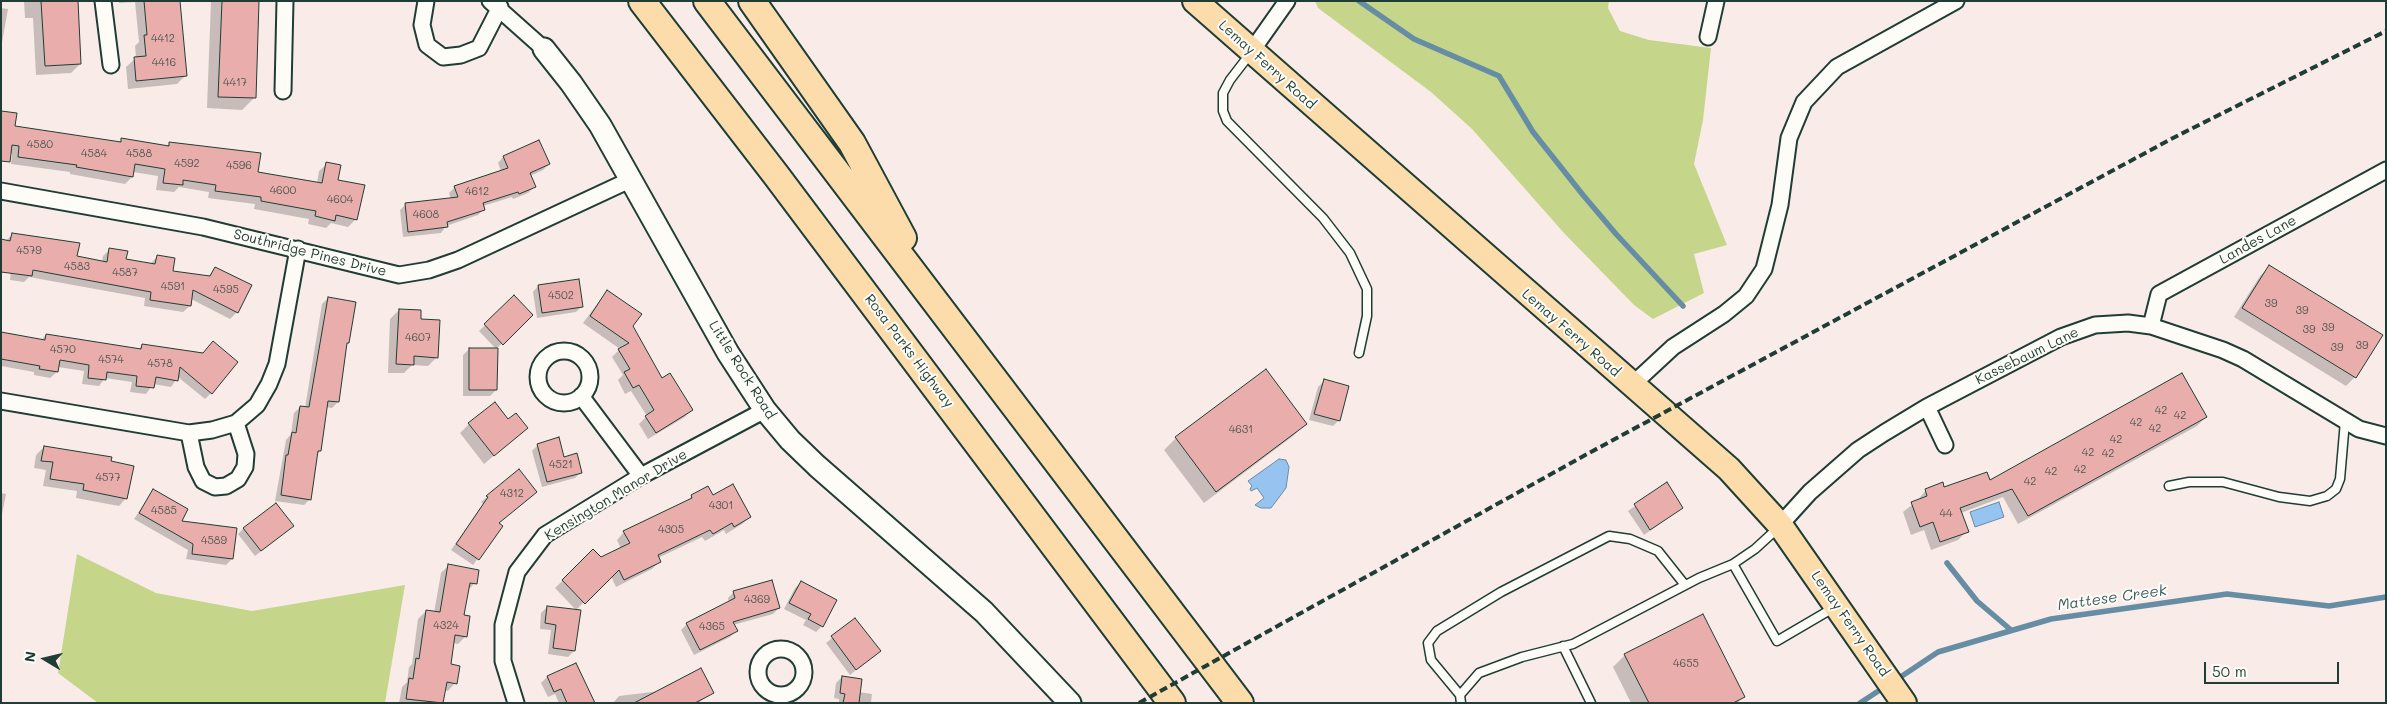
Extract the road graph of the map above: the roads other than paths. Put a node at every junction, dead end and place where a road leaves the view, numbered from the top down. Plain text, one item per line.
1 (103, 1) edge
2 (285, 1) edge
3 (426, 1) edge
4 (642, 1) edge
5 (707, 1) edge
6 (752, 1) edge
7 (1195, 1) edge
8 (1286, 1) edge
9 (1716, 1) edge
10 (1956, 1) edge
11 (495, 4) edge
12 (1708, 37) dead end
13 (544, 49) joint
14 (1251, 52) junction
15 (111, 65) dead end
16 (283, 91) dead end
17 (2386, 170) edge
18 (632, 179) junction
19 (1, 191) edge
20 (298, 249) junction
21 (944, 314) junction
22 (2151, 326) junction
23 (1360, 353) dead end
24 (1632, 385) junction
25 (581, 396) dead end
26 (1, 401) edge
27 (1927, 407) junction
28 (765, 410) junction
29 (2345, 421) junction
30 (236, 423) junction
31 (189, 433) junction
32 (2386, 436) edge
33 (1945, 444) dead end
34 (641, 476) junction
35 (2169, 486) dead end
36 (1780, 525) junction
37 (1733, 564) junction
38 (1685, 585) junction
39 (1838, 606) junction
40 (1563, 646) junction
41 (772, 694) dead end
42 (1460, 699) edge
43 (509, 700) edge
44 (760, 703) edge
45 (1070, 703) edge
46 (1172, 703) edge
47 (1240, 703) edge
48 (1591, 703) edge
49 (1904, 703) edge

1 - 15 street
2 - 16 street
3 - 11 street, Little Rock Road
4 - 46 highway, Rosa Parks Highway
5 - 21 highway
6 - 21 highway
7 - 14 main road, Lemay Ferry Road
8 - 14 street
9 - 12 street
10 - 24 street
11 - 13 street, Little Rock Road
13 - 18 street, Little Rock Road
14 - 23 lane
14 - 24 main road, Lemay Ferry Road
17 - 22 street, Landes Lane
18 - 20 street, Southridge Pines Drive
18 - 28 street, Little Rock Road
19 - 20 street, Southridge Pines Drive
20 - 30 street
21 - 47 highway
22 - 27 street, Kassebaum Lane
22 - 29 street, Kassebaum Lane
24 - 36 main road, Lemay Ferry Road
25 - 34 street
26 - 31 street
27 - 33 street
27 - 36 street, Kassebaum Lane
28 - 34 street, Kensington Manor Drive
28 - 45 street, Little Rock Road
29 - 32 street, Kassebaum Lane
29 - 35 lane
30 - 31 street
30 - 31 street
34 - 43 street, Kensington Manor Drive
36 - 37 lane
36 - 39 main road, Lemay Ferry Road
37 - 38 lane
37 - 39 lane
38 - 40 lane
38 - 42 lane
39 - 49 main road, Lemay Ferry Road
40 - 42 lane
40 - 48 lane
41 - 44 street

